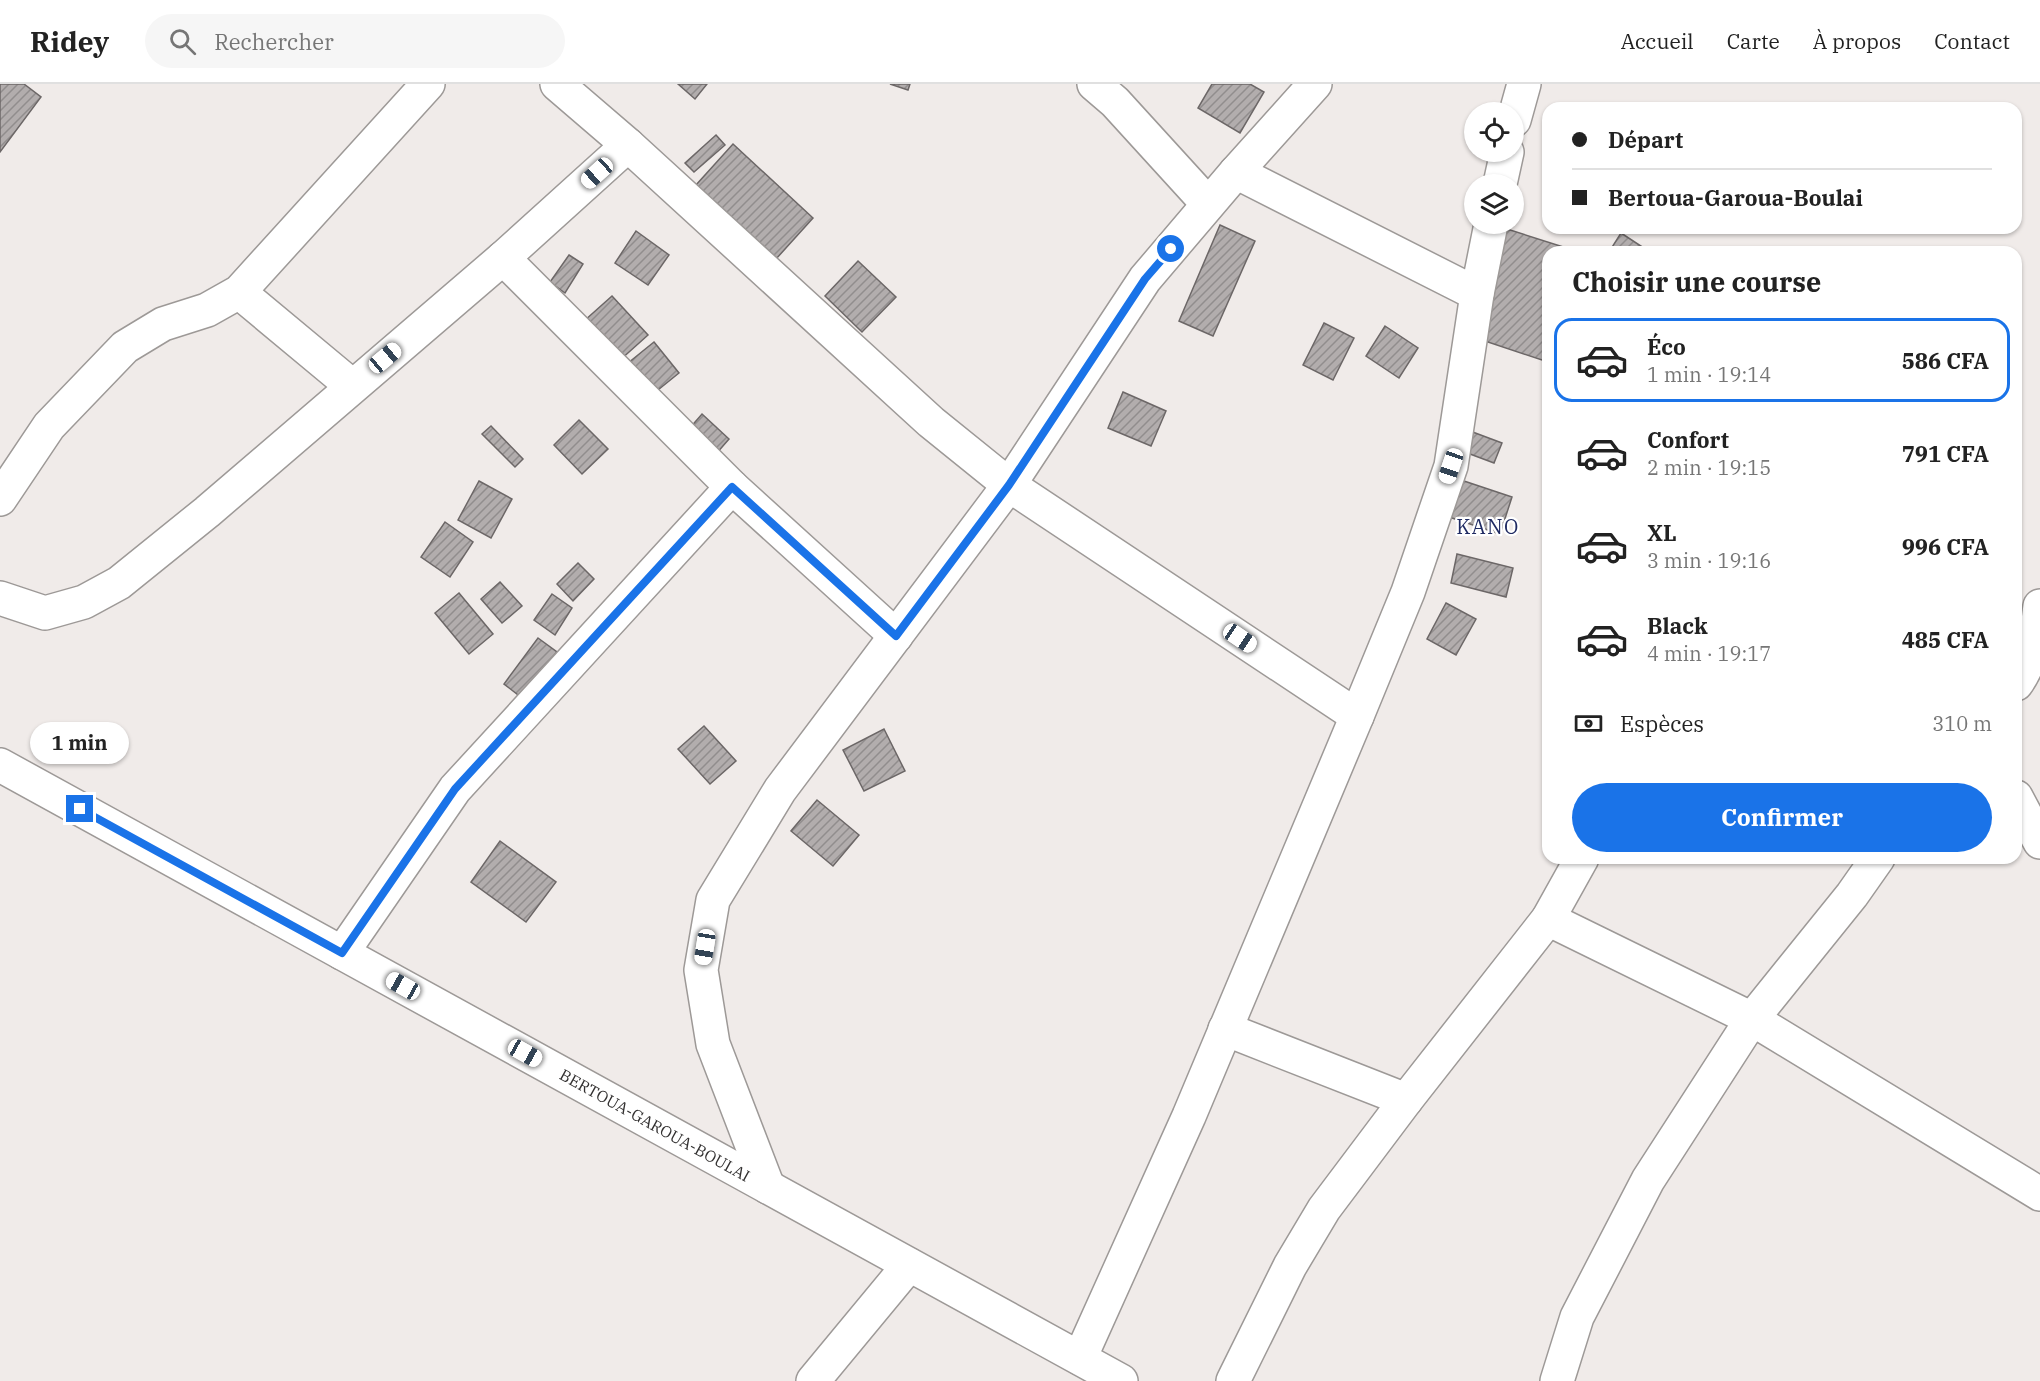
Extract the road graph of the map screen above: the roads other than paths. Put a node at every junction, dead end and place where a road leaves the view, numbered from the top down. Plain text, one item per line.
1 (428, 84) edge
2 (557, 84) edge
3 (1095, 84) edge
4 (1315, 84) edge
5 (1524, 84) edge
6 (1519, 102) edge
7 (628, 146) junction
8 (1236, 172) junction
9 (1208, 204) junction
10 (1489, 234) edge
11 (503, 258) junction
12 (239, 292) junction
13 (1477, 294) junction
14 (352, 386) junction
15 (1009, 485) junction
16 (732, 487) junction
17 (0, 499) edge
18 (0, 598) edge
19 (2040, 606) edge
20 (896, 636) junction
21 (2022, 675) edge
22 (1357, 716) junction
23 (0, 765) edge
24 (2022, 808) edge
25 (2040, 842) edge
26 (1579, 864) edge
27 (1874, 864) edge
28 (1548, 920) junction
29 (342, 953) junction
30 (1752, 1019) junction
31 (1225, 1029) junction
32 (1406, 1100) junction
33 (768, 1187) junction
34 (2040, 1194) edge
35 (909, 1264) junction
36 (1080, 1358) junction
37 (813, 1381) edge
38 (1121, 1381) edge
39 (1233, 1381) edge
40 (1557, 1381) edge

1 - 12 main road
2 - 7 main road
3 - 9 main road
4 - 8 main road
5 - 6 main road
7 - 11 main road
7 - 15 main road
8 - 9 main road
8 - 13 main road
9 - 15 main road
10 - 13 main road
11 - 14 main road
11 - 16 main road
12 - 14 main road
12 - 17 main road
13 - 22 main road
14 - 18 main road
15 - 20 main road
15 - 22 main road
16 - 20 main road
16 - 29 main road
19 - 21 main road
20 - 33 main road
22 - 31 main road
23 - 29 main road, BERTOUA-GAROUA-BOULAI
24 - 25 main road
26 - 28 main road
27 - 30 main road
28 - 30 main road
28 - 32 main road
29 - 33 main road, BERTOUA-GAROUA-BOULAI
30 - 34 main road
30 - 40 main road
31 - 32 main road
31 - 36 main road
32 - 39 main road
33 - 35 main road, BERTOUA-GAROUA-BOULAI
35 - 36 main road, BERTOUA-GAROUA-BOULAI
35 - 37 main road
36 - 38 main road, BERTOUA-GAROUA-BOULAI

